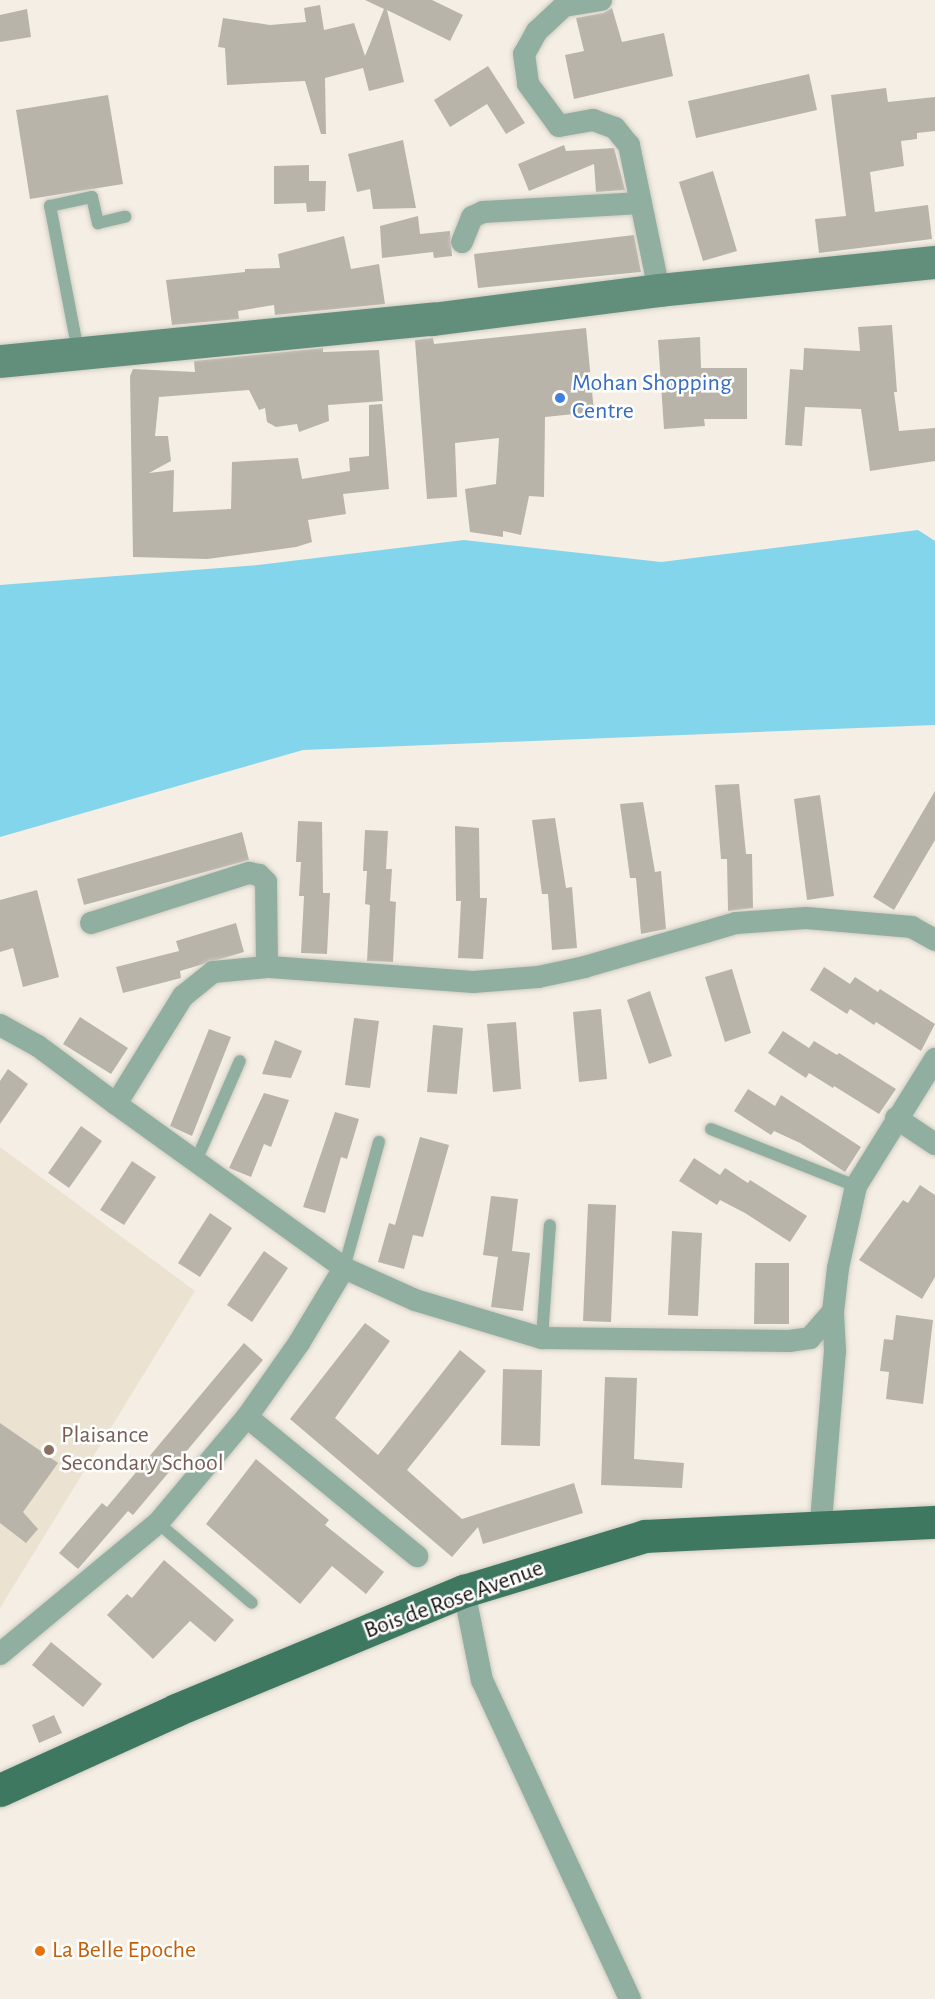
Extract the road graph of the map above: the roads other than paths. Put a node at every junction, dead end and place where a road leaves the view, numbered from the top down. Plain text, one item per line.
1 (601, 0) edge
2 (641, 202) junction
3 (125, 218) dead end
4 (462, 242) dead end
5 (935, 262) edge
6 (659, 290) junction
7 (79, 353) junction
8 (0, 361) edge
9 (92, 923) dead end
10 (935, 940) edge
11 (267, 967) junction
12 (0, 1025) edge
13 (935, 1059) edge
14 (240, 1061) dead end
15 (116, 1104) junction
16 (896, 1118) junction
17 (711, 1129) dead end
18 (379, 1142) dead end
19 (935, 1144) edge
20 (196, 1161) junction
21 (856, 1186) junction
22 (550, 1225) dead end
23 (344, 1268) junction
24 (833, 1312) junction
25 (542, 1338) junction
26 (247, 1417) junction
27 (821, 1521) dead end
28 (935, 1522) edge
29 (158, 1523) junction
30 (417, 1556) dead end
31 (464, 1591) junction
32 (252, 1603) dead end
33 (0, 1654) edge
34 (0, 1790) edge
35 (630, 1999) edge

1 - 2 street
2 - 4 street
2 - 6 street
3 - 7 lane
5 - 6 main road
6 - 7 main road
7 - 8 main road
9 - 11 street
10 - 11 street
11 - 15 street
12 - 15 street
13 - 16 street
14 - 20 lane
15 - 20 street
16 - 19 street
16 - 21 street
17 - 21 lane
18 - 23 lane
20 - 23 street
21 - 24 street
22 - 25 lane
23 - 25 street
23 - 26 street
24 - 25 street
24 - 27 street
26 - 29 street
26 - 30 street
28 - 31 main road, Bois de Rose Avenue
29 - 32 lane
29 - 33 street
31 - 34 main road, Bois de Rose Avenue
31 - 35 street

